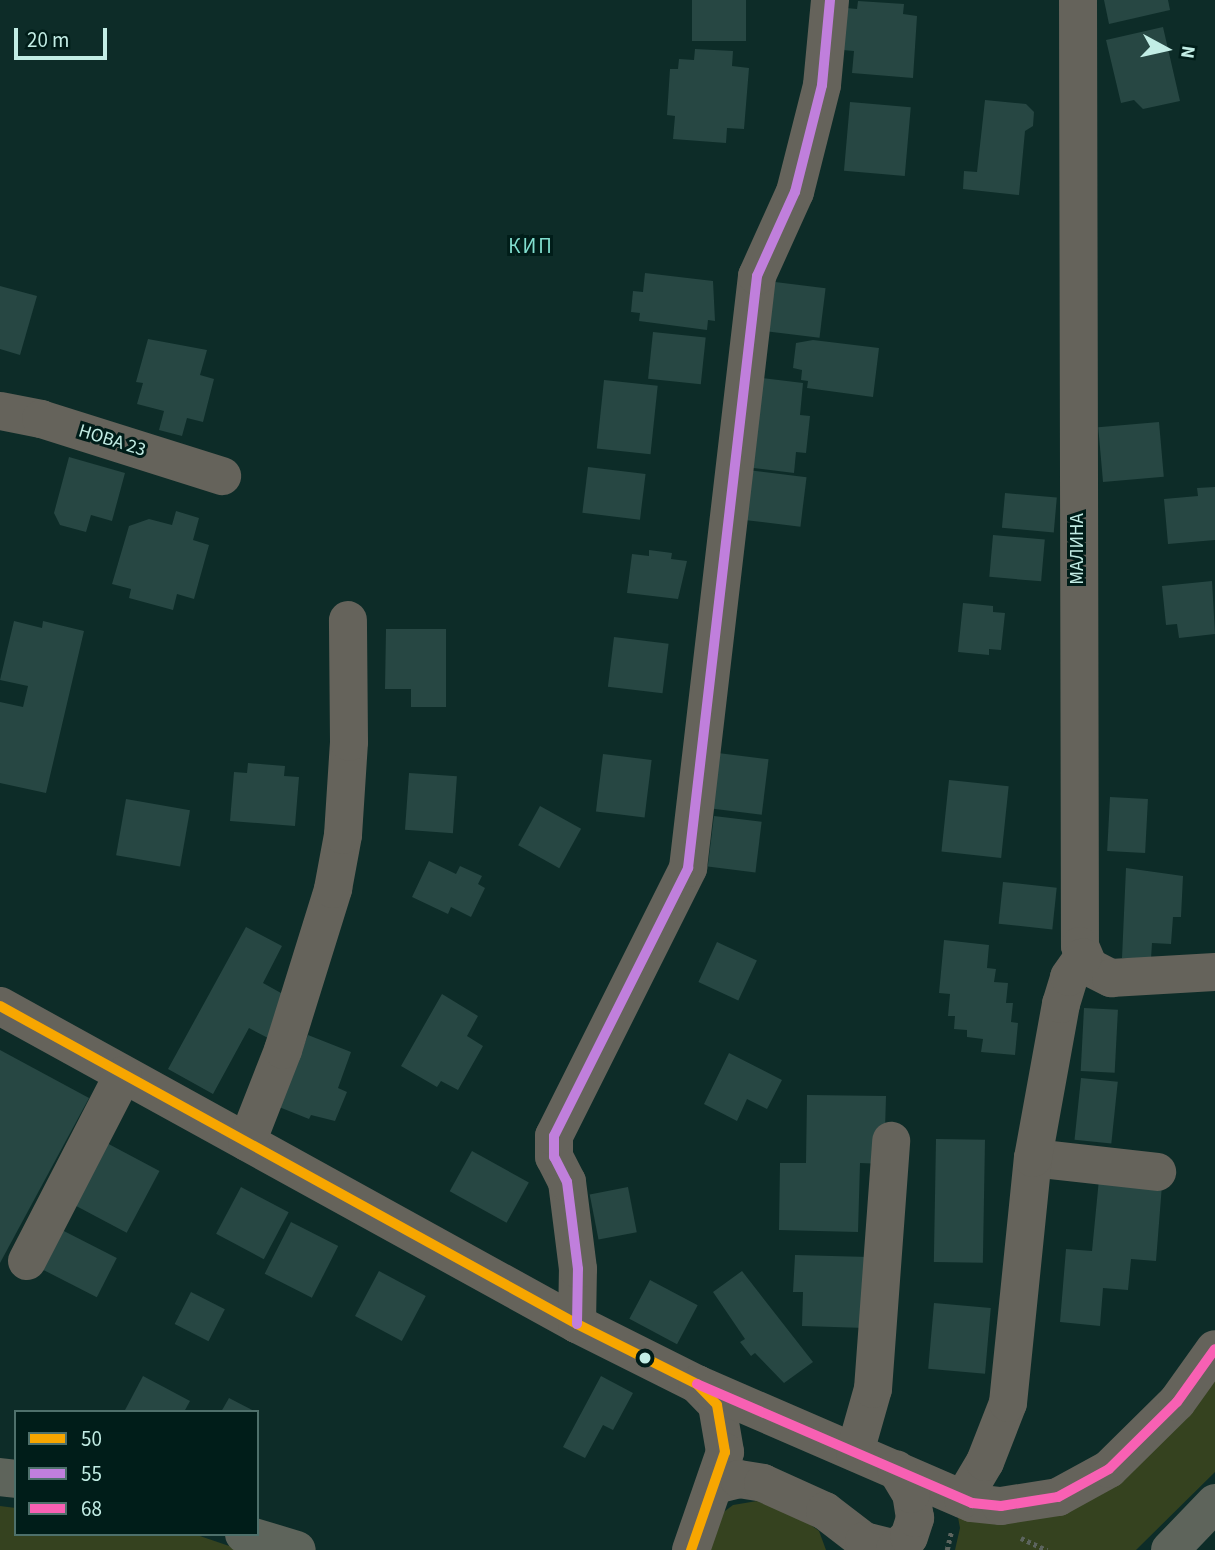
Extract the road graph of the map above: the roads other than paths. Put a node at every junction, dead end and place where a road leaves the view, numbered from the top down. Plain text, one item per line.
1 (830, 0) edge
2 (1078, 0) edge
3 (0, 411) edge
4 (222, 476) dead end
5 (348, 620) dead end
6 (1083, 957) junction
7 (1215, 972) edge
8 (0, 1006) edge
9 (123, 1075) junction
10 (891, 1141) dead end
11 (247, 1142) junction
12 (1034, 1158) junction
13 (1157, 1172) dead end
14 (27, 1261) dead end
15 (578, 1324) junction
16 (1215, 1349) edge
17 (697, 1384) junction
18 (777, 1420) junction
19 (855, 1452) junction
20 (720, 1468) junction
21 (897, 1469) junction
22 (963, 1499) junction
23 (1215, 1503) edge
24 (251, 1536) edge
25 (297, 1550) edge
26 (691, 1550) edge
27 (1170, 1550) edge

1 - 15 street
2 - 6 street, МАЛИНА
3 - 4 street, НОВА 23
5 - 11 street
6 - 7 street
6 - 12 street
8 - 9 street
9 - 11 street
9 - 14 street
10 - 19 street
11 - 15 street
12 - 13 street
12 - 22 street
15 - 17 street
16 - 22 street
17 - 18 street
17 - 20 street
18 - 19 street
18 - 20 street
19 - 21 street
20 - 21 street
20 - 26 street
21 - 22 street
23 - 27 main road
24 - 25 main road

